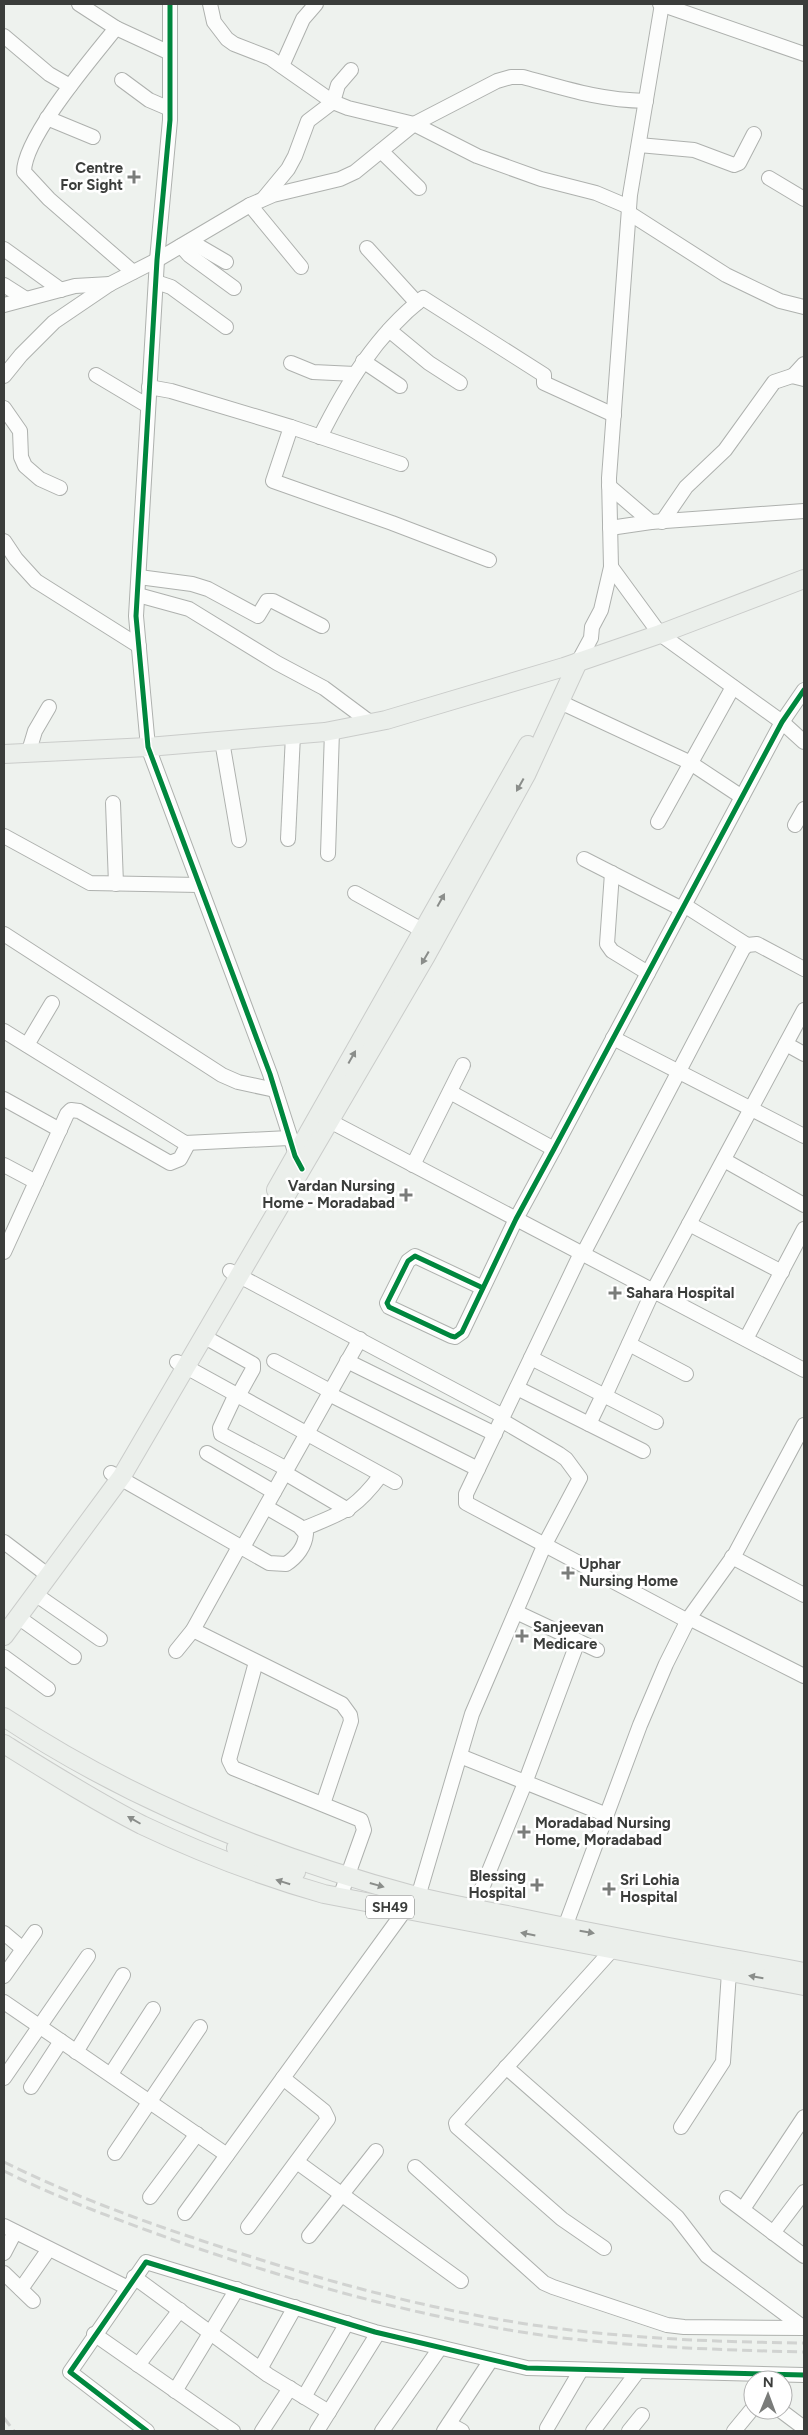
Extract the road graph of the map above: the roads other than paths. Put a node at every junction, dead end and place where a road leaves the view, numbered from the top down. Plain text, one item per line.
1 (79, 4) edge
2 (170, 4) edge
3 (210, 4) edge
4 (316, 4) edge
5 (662, 4) edge
6 (116, 28) junction
7 (4, 36) edge
8 (170, 53) junction
9 (804, 54) edge
10 (282, 66) junction
11 (351, 70) dead end
12 (122, 80) dead end
13 (70, 86) junction
14 (646, 101) junction
15 (333, 102) junction
16 (170, 109) junction
17 (47, 118) junction
18 (414, 124) junction
19 (754, 134) dead end
20 (92, 137) dead end
21 (639, 145) junction
22 (381, 151) junction
23 (769, 178) dead end
24 (419, 188) dead end
25 (263, 199) junction
26 (804, 199) edge
27 (250, 205) junction
28 (629, 210) junction
29 (185, 244) junction
30 (4, 248) edge
31 (367, 248) dead end
32 (157, 260) junction
33 (226, 262) dead end
34 (301, 267) dead end
35 (133, 272) junction
36 (156, 282) junction
37 (110, 284) junction
38 (4, 285) edge
39 (234, 288) dead end
40 (60, 290) junction
41 (26, 299) junction
42 (418, 303) junction
43 (4, 305) edge
44 (804, 307) edge
45 (226, 327) dead end
46 (389, 330) junction
47 (363, 362) junction
48 (291, 364) dead end
49 (804, 364) edge
50 (355, 374) junction
51 (96, 375) dead end
52 (4, 376) edge
53 (799, 378) edge
54 (460, 383) dead end
55 (400, 386) dead end
56 (150, 387) junction
57 (148, 406) junction
58 (4, 408) edge
59 (614, 415) junction
60 (291, 427) junction
61 (320, 437) junction
62 (401, 464) dead end
63 (610, 486) junction
64 (60, 488) dead end
65 (804, 511) edge
66 (656, 522) junction
67 (610, 528) junction
68 (4, 541) edge
69 (489, 560) dead end
70 (611, 567) junction
71 (139, 577) junction
72 (804, 579) edge
73 (138, 595) junction
74 (322, 626) dead end
75 (660, 634) junction
76 (139, 646) junction
77 (571, 664) junction
78 (733, 687) junction
79 (804, 690) edge
80 (560, 702) junction
81 (49, 707) dead end
82 (782, 722) junction
83 (371, 723) junction
84 (332, 731) junction
85 (293, 735) junction
86 (222, 741) junction
87 (804, 742) edge
88 (148, 747) junction
89 (29, 751) junction
90 (4, 754) edge
91 (690, 762) junction
92 (742, 797) junction
93 (113, 803) dead end
94 (804, 809) edge
95 (658, 822) dead end
96 (794, 825) dead end
97 (4, 836) edge
98 (288, 839) dead end
99 (239, 840) dead end
100 (328, 854) dead end
101 (584, 859) dead end
102 (612, 874) junction
103 (116, 884) junction
104 (199, 885) junction
105 (355, 893) dead end
106 (683, 907) junction
107 (4, 934) edge
108 (430, 934) junction
109 (747, 945) junction
110 (804, 969) edge
111 (648, 973) junction
112 (52, 1003) dead end
113 (804, 1010) edge
114 (4, 1030) edge
115 (613, 1038) junction
116 (786, 1044) junction
117 (27, 1045) junction
118 (804, 1054) edge
119 (463, 1065) dead end
120 (679, 1072) junction
121 (275, 1090) junction
122 (450, 1092) junction
123 (4, 1101) edge
124 (751, 1109) junction
125 (325, 1119) junction
126 (60, 1130) junction
127 (804, 1136) edge
128 (289, 1138) junction
129 (188, 1144) junction
130 (554, 1149) junction
131 (724, 1160) junction
132 (298, 1162) junction
133 (4, 1165) edge
134 (413, 1165) junction
135 (36, 1182) junction
136 (804, 1205) edge
137 (516, 1219) junction
138 (689, 1224) junction
139 (9, 1229) edge
140 (804, 1229) edge
141 (4, 1252) edge
142 (582, 1254) junction
143 (782, 1272) junction
144 (234, 1273) junction
145 (483, 1288) junction
146 (653, 1291) junction
147 (203, 1336) junction
148 (360, 1339) junction
149 (746, 1340) junction
150 (629, 1344) junction
151 (531, 1358) junction
152 (274, 1361) dead end
153 (348, 1361) junction
154 (181, 1364) junction
155 (804, 1370) edge
156 (686, 1374) dead end
157 (516, 1388) junction
158 (330, 1393) junction
159 (237, 1395) junction
160 (604, 1396) junction
161 (502, 1418) junction
162 (656, 1422) dead end
163 (589, 1424) junction
164 (804, 1425) edge
165 (307, 1434) junction
166 (495, 1434) junction
167 (643, 1451) dead end
168 (207, 1453) dead end
169 (478, 1469) junction
170 (286, 1471) junction
171 (382, 1475) junction
172 (116, 1476) junction
173 (395, 1482) dead end
174 (274, 1492) junction
175 (266, 1507) junction
176 (348, 1510) junction
177 (303, 1530) junction
178 (4, 1542) edge
179 (544, 1546) junction
180 (241, 1548) junction
181 (60, 1553) junction
182 (732, 1557) junction
183 (41, 1570) junction
184 (35, 1594) junction
185 (804, 1594) edge
186 (516, 1612) junction
187 (11, 1618) edge
188 (688, 1620) junction
189 (193, 1630) junction
190 (4, 1636) edge
191 (100, 1639) dead end
192 (578, 1640) junction
193 (597, 1650) dead end
194 (176, 1651) dead end
195 (4, 1657) edge
196 (74, 1657) dead end
197 (256, 1662) junction
198 (804, 1676) edge
199 (48, 1689) dead end
200 (4, 1717) edge
201 (4, 1732) edge
202 (4, 1744) edge
203 (460, 1756) junction
204 (525, 1783) junction
205 (323, 1804) junction
206 (607, 1815) junction
207 (329, 1871) junction
208 (303, 1874) junction
209 (348, 1876) junction
210 (332, 1895) junction
211 (418, 1897) junction
212 (474, 1908) junction
213 (405, 1910) junction
214 (35, 1932) dead end
215 (4, 1933) edge
216 (562, 1934) junction
217 (23, 1948) junction
218 (612, 1950) junction
219 (88, 1956) dead end
220 (729, 1972) junction
221 (804, 1972) edge
222 (123, 1975) dead end
223 (4, 1976) edge
224 (804, 1986) edge
225 (4, 2002) edge
226 (153, 2009) dead end
227 (39, 2027) junction
228 (200, 2027) dead end
229 (61, 2041) junction
230 (76, 2052) junction
231 (506, 2067) junction
232 (111, 2074) junction
233 (4, 2078) edge
234 (283, 2078) junction
235 (32, 2087) dead end
236 (152, 2102) junction
237 (804, 2117) edge
238 (681, 2127) dead end
239 (197, 2134) junction
240 (376, 2151) dead end
241 (115, 2153) dead end
242 (227, 2155) junction
243 (297, 2162) junction
244 (415, 2167) dead end
245 (804, 2192) edge
246 (342, 2194) junction
247 (150, 2197) dead end
248 (727, 2198) dead end
249 (743, 2209) junction
250 (185, 2213) dead end
251 (248, 2227) dead end
252 (9, 2229) edge
253 (773, 2233) junction
254 (309, 2236) dead end
255 (604, 2248) dead end
256 (49, 2249) junction
257 (4, 2253) edge
258 (804, 2256) edge
259 (4, 2273) edge
260 (461, 2281) dead end
261 (130, 2282) junction
262 (22, 2289) junction
263 (237, 2289) junction
264 (33, 2301) dead end
265 (296, 2307) junction
266 (180, 2310) junction
267 (348, 2324) junction
268 (804, 2328) edge
269 (210, 2332) junction
270 (378, 2333) junction
271 (94, 2334) junction
272 (440, 2348) junction
273 (491, 2360) junction
274 (138, 2365) junction
275 (260, 2369) junction
276 (581, 2370) junction
277 (638, 2371) junction
278 (743, 2376) edge
279 (290, 2388) junction
280 (175, 2391) junction
281 (304, 2396) junction
282 (329, 2412) junction
283 (642, 2415) dead end
284 (744, 2420) edge
285 (793, 2420) edge
286 (447, 2427) edge
287 (547, 2428) dead end
288 (804, 2428) edge
289 (147, 2431) edge
290 (233, 2431) edge
291 (262, 2431) edge
292 (317, 2431) edge
293 (382, 2431) edge
294 (462, 2431) edge
295 (593, 2431) edge
296 (629, 2431) edge
297 (736, 2431) edge

1 - 6 street
2 - 8 street
3 - 10 street
4 - 10 street
5 - 9 street
5 - 14 street
6 - 8 street
6 - 13 street
7 - 13 street
8 - 16 street
10 - 15 street
11 - 15 street
12 - 16 street
13 - 17 street
14 - 18 street
14 - 21 street
15 - 18 street
15 - 25 street
16 - 32 street
17 - 20 street
17 - 35 street
18 - 22 street
18 - 28 street
19 - 21 street
21 - 28 street
22 - 24 street
22 - 25 street
23 - 26 street
25 - 27 street
27 - 29 street
27 - 34 street
28 - 44 street
28 - 59 street
29 - 32 street
29 - 33 street
29 - 39 street
30 - 40 street
31 - 42 street
32 - 35 street
32 - 36 street
35 - 37 street
36 - 45 street
36 - 56 street
37 - 40 street
37 - 52 street
38 - 41 street
40 - 41 street
41 - 43 street
42 - 46 street
42 - 59 street
46 - 47 street
46 - 54 street
47 - 50 street
47 - 55 street
48 - 50 street
49 - 53 street
50 - 61 street
51 - 57 street
53 - 66 street
56 - 57 street
56 - 60 street
57 - 71 street
58 - 64 street
59 - 63 street
60 - 61 street
60 - 69 street
61 - 62 street
63 - 66 street
63 - 67 street
65 - 66 street
66 - 67 street
67 - 70 street
68 - 76 street
70 - 75 street
70 - 77 street
71 - 73 street
71 - 74 street
72 - 75 main road
73 - 76 street
73 - 83 street
75 - 77 main road
75 - 78 street
76 - 88 street
77 - 80 main road
77 - 83 main road
108 -> 77 main road
78 - 82 street
78 - 91 street
79 - 82 street
80 - 91 street
80 -> 108 main road
81 - 89 street
82 - 87 street
82 - 92 street
83 - 84 main road
84 - 85 main road
84 - 100 street
85 - 86 main road
85 - 98 street
86 - 88 main road
86 - 99 street
88 - 89 main road
88 - 104 street
89 - 90 main road
91 - 92 street
91 - 95 street
92 - 106 street
93 - 103 street
94 - 96 street
97 - 103 street
101 - 102 street
102 - 106 street
102 - 111 street
103 - 104 street
104 - 121 street
105 - 108 street
106 - 109 street
106 - 111 street
107 - 121 street
108 - 125 main road
109 - 110 street
109 - 120 street
111 - 115 street
112 - 117 street
113 - 116 street
114 - 117 street
115 - 120 street
115 - 130 street
116 - 118 street
116 - 124 street
117 - 129 street
119 - 122 street
120 - 124 street
120 - 142 street
121 - 128 street
122 - 130 street
122 - 134 street
123 - 126 street
124 - 127 street
124 - 131 street
125 - 132 main road
125 - 134 street
126 - 129 street
126 - 135 street
128 - 129 street
128 - 132 street
130 - 137 street
131 - 136 street
131 - 138 street
132 - 144 main road
133 - 135 street
134 - 137 street
135 - 139 street
137 - 142 street
137 - 145 street
138 - 143 street
138 - 146 street
139 - 141 street
140 - 143 street
142 - 146 street
142 - 151 street
143 - 149 street
144 - 147 main road
144 - 148 street
144 - 154 main road
145 - 145 street
146 - 149 street
146 - 150 street
147 - 154 main road
147 - 159 street
148 - 153 street
148 - 161 street
149 - 155 street
150 - 156 street
150 - 160 street
151 - 157 street
151 - 160 street
152 - 158 street
153 - 158 street
153 - 166 street
154 - 159 street
154 - 172 main road
157 - 161 street
157 - 163 street
158 - 165 street
158 - 169 street
159 - 165 street
159 - 170 street
160 - 162 street
160 - 163 street
161 - 166 street
161 - 179 street
163 - 167 street
164 - 182 street
165 - 170 street
165 - 171 street
166 - 169 street
168 - 174 street
169 - 179 street
170 - 174 street
170 - 176 street
171 - 173 street
171 - 176 street
172 - 180 street
172 - 181 main road
174 - 175 street
175 - 177 street
175 - 180 street
176 - 177 street
177 - 180 street
178 - 183 street
179 - 186 street
179 - 188 street
180 - 189 street
181 - 183 main road
181 - 184 main road
182 - 185 street
182 - 188 street
183 - 187 main road
184 - 187 main road
184 - 191 street
186 - 192 street
186 - 203 street
187 - 190 main road
187 - 196 street
188 - 198 street
188 - 206 street
189 - 194 street
189 - 197 street
192 - 193 street
192 - 204 street
195 - 199 street
197 - 205 street
197 - 205 street
200 - 207 main road, SH49
201 - 208 main road
210 -> 202 main road, SH49
203 - 204 street
203 - 211 street
204 - 206 street
204 - 212 street
205 - 209 street
206 - 216 street
207 - 208 main road, SH49
207 - 209 main road, SH49
208 - 210 main road
209 - 210 street
209 -> 211 main road, SH49
210 - 213 main road, SH49
211 - 212 main road, SH49
212 - 216 main road, SH49
216 -> 213 main road, SH49
213 - 234 street
214 - 217 street
215 - 217 street
216 - 218 main road, SH49
216 -> 221 main road, SH49
217 - 223 street
218 - 220 main road, SH49
218 - 231 street
219 - 227 street
224 -> 220 main road, SH49
220 - 238 street
222 - 230 street
225 - 227 street
226 - 232 street
227 - 229 street
227 - 233 street
228 - 236 street
229 - 230 street
229 - 235 street
230 - 232 street
231 - 255 street
231 - 268 street
232 - 236 street
234 - 242 street
234 - 243 street
236 - 239 street
236 - 241 street
237 - 249 street
239 - 242 street
239 - 247 street
240 - 246 street
242 - 250 street
243 - 246 street
243 - 251 street
244 - 268 street
245 - 253 street
246 - 254 street
246 - 260 street
248 - 249 street
249 - 253 street
252 - 256 street
252 - 257 street
253 - 258 street
256 - 261 street
256 - 262 street
259 - 262 street
261 - 263 street
261 - 266 street
261 - 271 street
262 - 264 street
263 - 265 street
263 - 269 street
265 - 267 street
265 - 275 street
266 - 269 street
266 - 274 street
267 - 270 street
267 - 281 street
269 - 275 street
269 - 280 street
270 - 272 street
270 - 282 street
271 - 274 street
271 - 289 street
272 - 273 street
272 - 293 street
273 - 276 street
273 - 286 street
274 - 280 street
275 - 279 street
276 - 277 street
276 - 287 street
277 - 278 street
277 - 295 street
279 - 281 street
279 - 291 street
280 - 290 street
281 - 282 street
282 - 292 street
283 - 296 street
284 - 297 street
285 - 288 street
286 - 294 street

